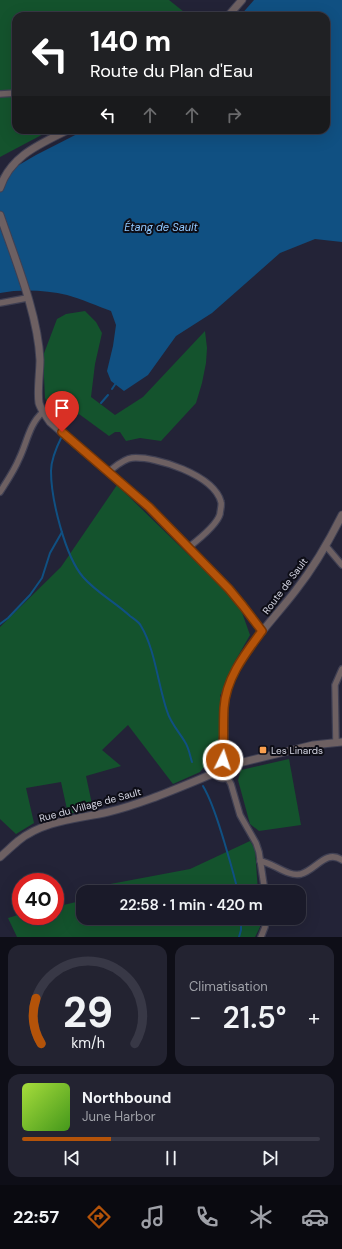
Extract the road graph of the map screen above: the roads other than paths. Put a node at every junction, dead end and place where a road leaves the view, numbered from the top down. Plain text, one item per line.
1 (242, 0) edge
2 (232, 12) edge
3 (12, 93) edge
4 (0, 94) edge
5 (60, 134) edge
6 (0, 188) edge
7 (0, 215) edge
8 (27, 297) junction
9 (0, 303) edge
10 (43, 412) junction
11 (108, 472) junction
12 (0, 492) edge
13 (342, 515) edge
14 (326, 546) junction
15 (189, 548) junction
16 (342, 565) edge
17 (262, 631) junction
18 (342, 669) edge
19 (339, 742) edge
20 (223, 760) junction
21 (231, 765) junction
22 (215, 773) junction
23 (227, 777) junction
24 (1, 855) edge
25 (342, 860) edge
26 (260, 861) junction
27 (264, 885) edge
28 (265, 925) edge
29 (261, 937) edge

1 - 2 street
3 - 4 street
5 - 6 street
7 - 8 street
8 - 9 street
8 - 10 street
10 - 11 street
10 - 12 street
11 - 15 street
11 - 15 street
13 - 14 street, Route de Sault
14 - 16 street
14 - 17 street, Route de Sault
15 - 17 street
17 - 20 street, Route de Sault
18 - 19 street
19 - 21 street
20 - 21 street
20 - 22 street
21 - 23 street
22 - 23 street
22 - 24 street, Rue du Village de Sault
23 - 26 street
25 - 26 street
26 - 27 street
28 - 29 street

